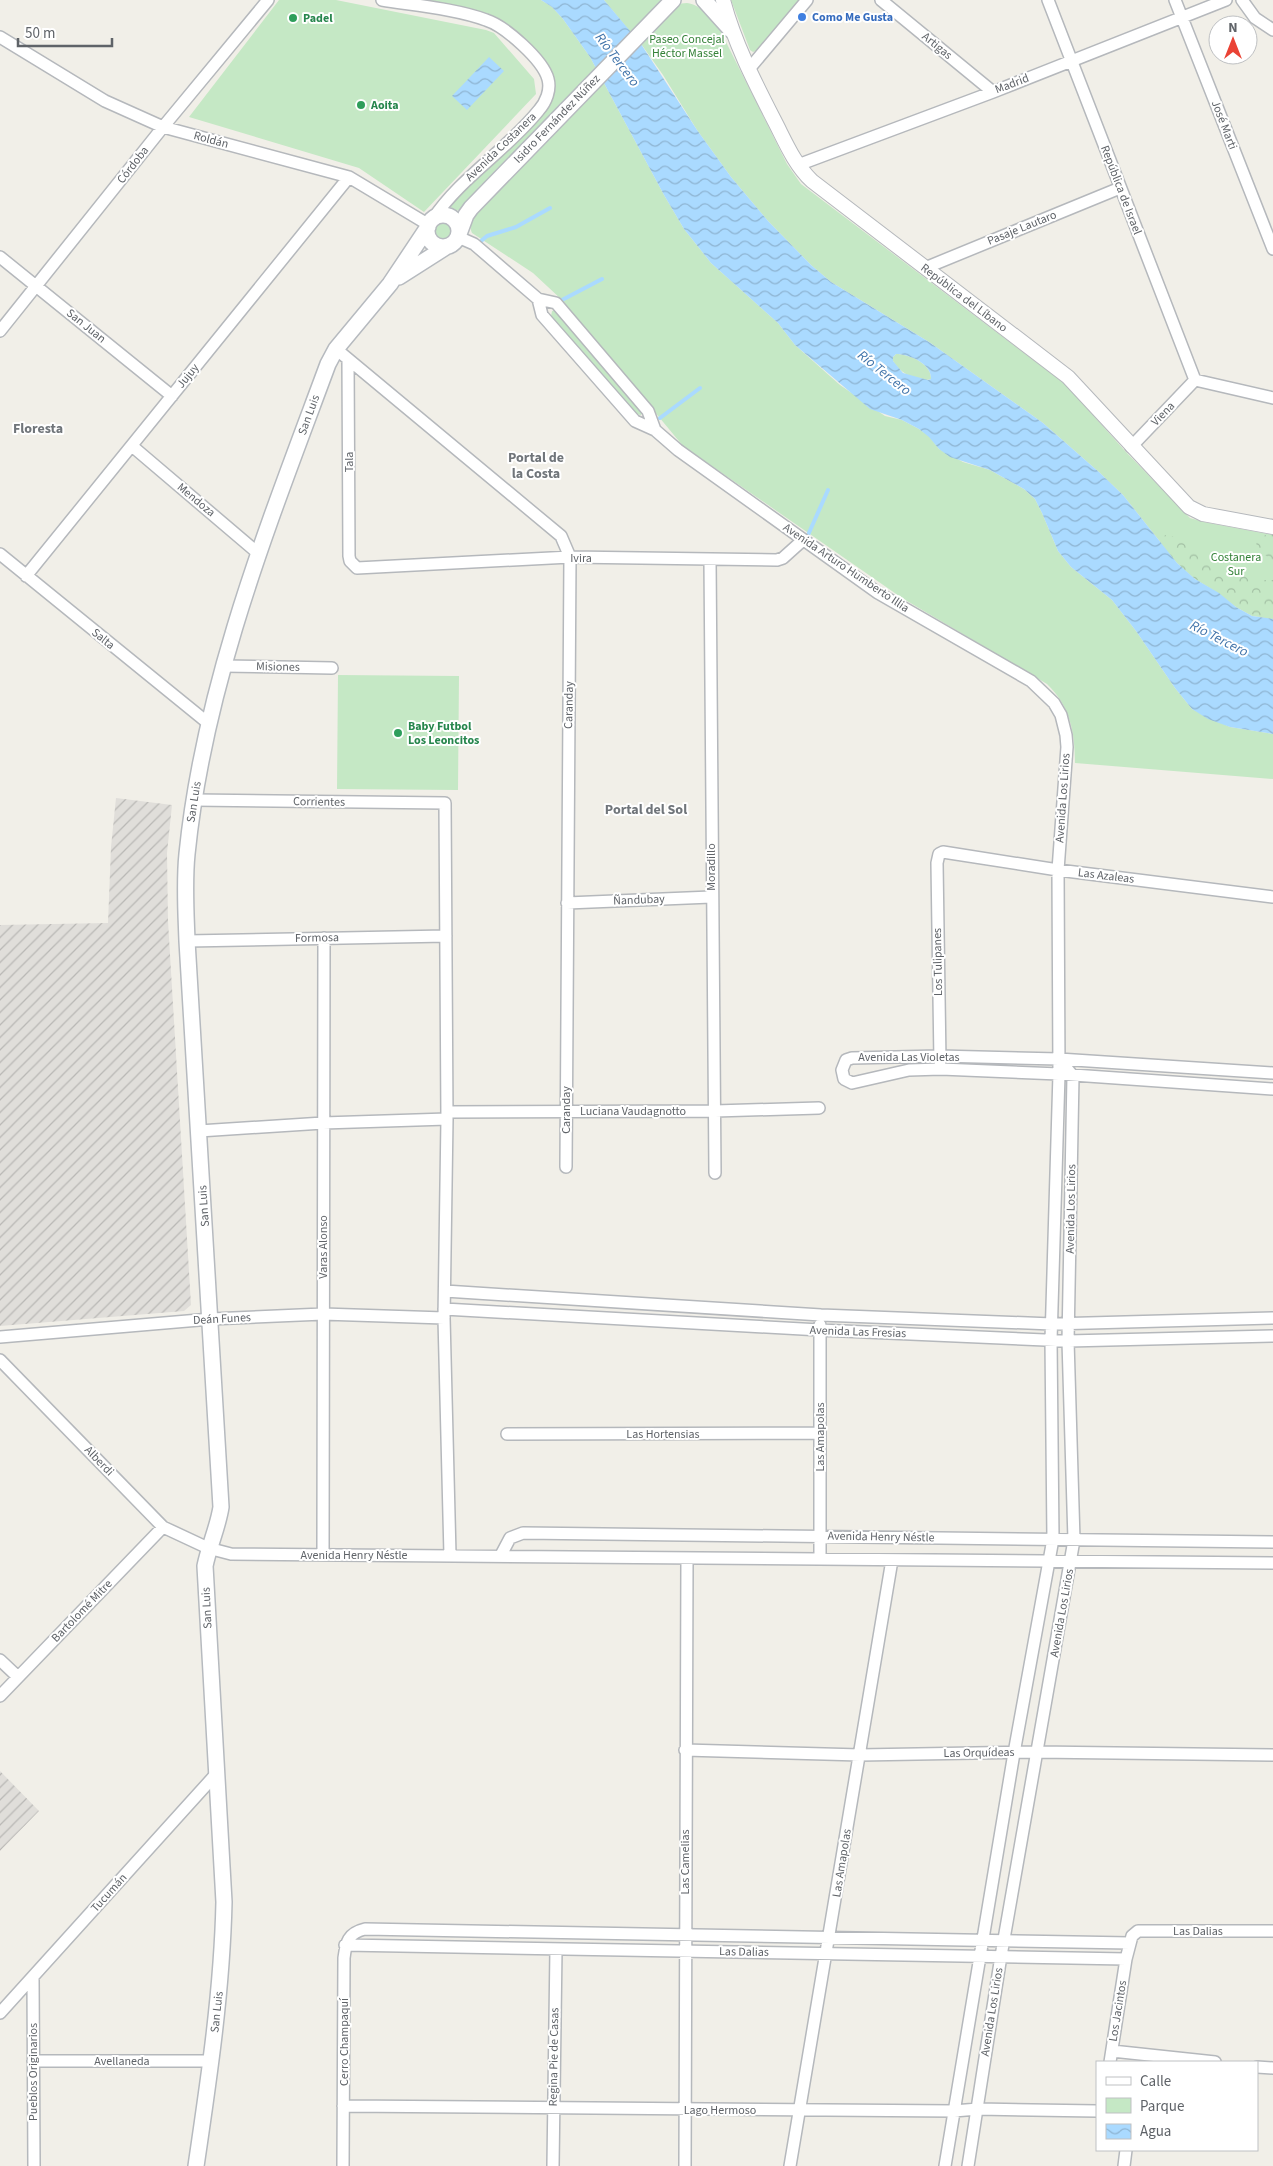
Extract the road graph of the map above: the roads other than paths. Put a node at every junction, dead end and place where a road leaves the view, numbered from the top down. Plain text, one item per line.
1 (268, 0) edge
2 (382, 0) edge
3 (704, 0) edge
4 (723, 0) edge
5 (807, 0) edge
6 (880, 0) edge
7 (1048, 0) edge
8 (1175, 0) edge
9 (1226, 0) edge
10 (1242, 0) edge
11 (671, 2) edge
12 (1182, 18) junction
13 (731, 30) junction
14 (1273, 30) edge
15 (0, 37) edge
16 (1072, 61) junction
17 (749, 69) junction
18 (993, 92) junction
19 (163, 127) junction
20 (798, 165) junction
21 (349, 177) junction
22 (1120, 188) junction
23 (471, 208) junction
24 (434, 222) junction
25 (459, 235) junction
26 (446, 247) junction
27 (1273, 249) edge
28 (0, 257) edge
29 (925, 268) junction
30 (390, 284) junction
31 (37, 286) junction
32 (538, 299) junction
33 (0, 331) edge
34 (342, 354) junction
35 (1195, 380) junction
36 (172, 396) junction
37 (1273, 398) edge
38 (655, 430) junction
39 (132, 446) junction
40 (1131, 447) junction
41 (1273, 527) edge
42 (803, 540) junction
43 (0, 554) edge
44 (259, 554) junction
45 (570, 557) junction
46 (710, 560) junction
47 (353, 565) joint
48 (26, 576) junction
49 (223, 666) junction
50 (332, 668) dead end
51 (208, 723) junction
52 (1067, 747) joint
53 (194, 800) junction
54 (940, 854) joint
55 (1058, 870) junction
56 (1273, 897) edge
57 (711, 898) junction
58 (567, 903) junction
59 (446, 936) junction
60 (324, 938) junction
61 (187, 941) junction
62 (939, 1056) junction
63 (1059, 1059) junction
64 (941, 1069) junction
65 (1273, 1073) edge
66 (1059, 1074) junction
67 (1073, 1076) junction
68 (1273, 1089) edge
69 (819, 1108) dead end
70 (566, 1112) junction
71 (714, 1112) junction
72 (447, 1116) junction
73 (323, 1123) junction
74 (199, 1131) junction
75 (566, 1167) dead end
76 (715, 1174) dead end
77 (445, 1291) junction
78 (444, 1313) junction
79 (323, 1314) junction
80 (821, 1315) junction
81 (1273, 1318) edge
82 (211, 1320) junction
83 (1052, 1324) junction
84 (1069, 1324) junction
85 (820, 1330) junction
86 (1273, 1336) edge
87 (0, 1337) edge
88 (1051, 1340) junction
89 (1068, 1341) junction
90 (0, 1360) edge
91 (819, 1433) junction
92 (507, 1434) dead end
93 (163, 1527) junction
94 (820, 1536) junction
95 (1053, 1540) junction
96 (1074, 1540) junction
97 (1273, 1542) edge
98 (208, 1548) junction
99 (450, 1555) junction
100 (322, 1556) junction
101 (501, 1556) junction
102 (687, 1558) junction
103 (820, 1558) junction
104 (892, 1560) junction
105 (1050, 1561) junction
106 (1071, 1561) junction
107 (1273, 1563) edge
108 (0, 1660) edge
109 (18, 1677) junction
110 (0, 1696) edge
111 (685, 1750) junction
112 (1037, 1752) junction
113 (1014, 1753) junction
114 (860, 1754) junction
115 (1273, 1755) edge
116 (217, 1773) junction
117 (1273, 1931) edge
118 (684, 1935) junction
119 (830, 1938) junction
120 (984, 1940) junction
121 (1003, 1941) junction
122 (1130, 1943) junction
123 (345, 1945) junction
124 (556, 1949) junction
125 (684, 1951) junction
126 (827, 1953) junction
127 (980, 1956) junction
128 (1000, 1956) junction
129 (1126, 1959) junction
130 (33, 1977) junction
131 (0, 2013) edge
132 (1111, 2057) edge
133 (1142, 2058) edge
134 (33, 2061) junction
135 (212, 2061) junction
136 (1197, 2061) edge
137 (1258, 2067) edge
138 (1273, 2068) edge
139 (344, 2106) junction
140 (554, 2109) junction
141 (978, 2109) junction
142 (685, 2110) junction
143 (800, 2110) junction
144 (954, 2111) junction
145 (1096, 2111) edge
146 (1126, 2151) edge
147 (34, 2166) edge
148 (196, 2166) edge
149 (344, 2166) edge
150 (553, 2166) edge
151 (685, 2166) edge
152 (790, 2166) edge
153 (946, 2166) edge
154 (968, 2166) edge
155 (1124, 2166) edge

1 - 19 street, Córdoba
2 - 24 street, Avenida Costanera
3 - 13 main road
4 - 13 street, República del Líbano
5 - 17 street
6 - 18 street, Artigas
7 - 16 street, República de Israel
8 - 12 street, José Marti
9 - 12 street, Madrid
10 - 14 street
11 - 23 main road, Isidro Fernández Núñez
12 - 16 street, Madrid
12 - 27 street, José Marti
13 - 17 street, República del Líbano
15 - 19 street, Roldán
16 - 18 street, Madrid
16 - 22 street, República de Israel
17 - 20 street, República del Líbano
18 - 20 street, Madrid
19 - 21 street, Roldán
19 - 31 street, Córdoba
20 - 29 street, República del Líbano
21 - 24 street, Roldán
21 - 36 street, Jujuy
22 - 29 street, Pasaje Lautaro
22 - 35 street, República de Israel
23 - 24 main road
23 - 25 main road
24 - 25 main road
24 - 26 main road
24 - 30 main road, San Luis
25 - 26 main road
25 - 32 street, Avenida Arturo Humberto Illia
26 - 30 main road, San Luis
28 - 31 street, San Juan
29 - 40 street, República del Líbano
30 - 34 main road, San Luis
31 - 33 street, Córdoba
31 - 36 street, San Juan
32 - 38 street, Avenida Arturo Humberto Illia
32 - 38 street, Avenida Arturo Humberto Illia
34 - 44 main road, San Luis
34 - 45 street, Caranday
34 - 47 street, Tala
35 - 37 street
35 - 40 street, Viena
36 - 39 street, Jujuy
38 - 42 street, Avenida Arturo Humberto Illia
39 - 44 street, Mendoza
39 - 48 street, Jujuy
40 - 41 street, República del Líbano
42 - 46 street, Ivira
42 - 52 street, Avenida Arturo Humberto Illia
43 - 48 street, Salta
44 - 49 main road, San Luis
45 - 46 street, Ivira
45 - 47 street, Ivira
45 - 58 street, Caranday
46 - 57 street, Moradillo
48 - 51 street, Salta
49 - 50 street, Misiones
49 - 51 main road, San Luis
51 - 53 main road, San Luis
52 - 55 street, Avenida Los Lirios
53 - 59 street, Corrientes
53 - 61 main road, San Luis
54 - 55 street, Las Azaleas
54 - 62 street, Los Tulipanes
55 - 56 street, Las Azaleas
55 - 63 street, Avenida Los Lirios
57 - 58 street, Ñandubay
57 - 71 street, Moradillo
58 - 70 street, Caranday
59 - 60 street, Formosa
59 - 72 street
60 - 61 street, Formosa
60 - 73 street, Varas Alonso
61 - 74 main road, San Luis
62 - 63 street, Avenida Las Violetas
62 - 64 street, Los Tulipanes
62 - 64 street, Avenida Las Violetas
63 - 65 street, Avenida Las Violetas
63 - 66 street, Avenida Los Lirios
63 - 67 street
64 - 66 street, Avenida Las Violetas
66 - 67 street, Avenida Las Violetas
66 - 83 street, Avenida Los Lirios
67 - 68 street, Avenida Las Violetas
67 - 84 street, Avenida Los Lirios
69 - 71 street, Luciana Vaudagnotto
70 - 71 street, Luciana Vaudagnotto
70 - 72 street, Luciana Vaudagnotto
70 - 75 street, Caranday
71 - 76 street, Moradillo
72 - 73 street, Luciana Vaudagnotto
72 - 77 street
73 - 74 street, Luciana Vaudagnotto
73 - 79 street, Varas Alonso
74 - 82 main road, San Luis
77 - 78 street
77 - 80 street, Avenida Las Fresias
78 - 79 street, Deán Funes
78 - 85 street, Avenida Las Fresias
78 - 99 street
79 - 82 street, Deán Funes
79 - 100 street, Varas Alonso
80 - 83 street, Avenida Las Fresias
80 - 85 street, Las Amapolas
81 - 84 street, Avenida Las Fresias
82 - 87 street, Deán Funes
82 - 98 main road, San Luis
83 - 84 street, Avenida Las Fresias
83 - 88 street, Avenida Los Lirios
84 - 89 street, Avenida Los Lirios
85 - 88 street, Avenida Las Fresias
85 - 91 street, Las Amapolas
86 - 89 street, Avenida Las Fresias
88 - 89 street, Avenida Las Fresias
88 - 95 street, Avenida Los Lirios
89 - 96 street, Avenida Los Lirios
90 - 93 street, Alberdi
91 - 92 street, Las Hortensias
91 - 94 street, Las Amapolas
93 - 98 street, Alberdi
93 - 109 street, Bartolomé Mitre
94 - 95 street, Avenida Henry Néstle
94 - 101 street, Avenida Henry Néstle
94 - 103 street, Las Amapolas
95 - 96 street, Avenida Henry Néstle
95 - 105 street, Avenida Los Lirios
96 - 97 street, Avenida Henry Néstle
96 - 106 street, Avenida Los Lirios
98 - 100 street, Avenida Henry Néstle
98 - 116 main road, San Luis
99 - 100 street, Avenida Henry Néstle
99 - 101 street, Avenida Henry Néstle
101 - 102 street, Avenida Henry Néstle
102 - 103 street, Avenida Henry Néstle
102 - 111 street, Las Camelias
103 - 104 street, Avenida Henry Néstle
104 - 105 street, Avenida Henry Néstle
104 - 114 street, Las Amapolas
105 - 106 street, Avenida Henry Néstle
105 - 113 street, Avenida Los Lirios
106 - 107 street, Avenida Henry Néstle
106 - 112 street, Avenida Los Lirios
108 - 109 street
109 - 110 street, Bartolomé Mitre
111 - 114 street, Las Orquídeas
111 - 118 street, Las Camelias
112 - 113 street, Las Orquídeas
112 - 115 street, Las Orquídeas
112 - 121 street, Avenida Los Lirios
113 - 114 street, Las Orquídeas
113 - 120 street, Avenida Los Lirios
114 - 119 street, Las Amapolas
116 - 130 street, Tucumán
116 - 135 main road, San Luis
117 - 122 street, Las Dalias
118 - 119 street, Las Dalias
118 - 123 street, Las Dalias
118 - 125 street, Las Camelias
119 - 120 street, Las Dalias
119 - 126 street, Las Amapolas
120 - 121 street, Las Dalias
120 - 127 street, Avenida Los Lirios
121 - 122 street, Las Dalias
121 - 128 street, Avenida Los Lirios
122 - 129 street
123 - 124 street, Las Dalias
123 - 139 street, Cerro Champaquí
124 - 125 street, Las Dalias
124 - 140 street, Regina Pie de Casas
125 - 126 street, Las Dalias
125 - 142 street, Las Camelias
126 - 127 street, Las Dalias
126 - 143 street, Las Amapolas
127 - 128 street, Las Dalias
127 - 144 street, Avenida Los Lirios
128 - 129 street, Las Dalias
128 - 141 street, Avenida Los Lirios
129 - 132 street, Los Jacintos
130 - 131 street, Tucumán
130 - 134 street, Pueblos Originarios
132 - 133 street
133 - 136 street
134 - 135 street, Avellaneda
134 - 147 street, Pueblos Originarios
135 - 148 main road, San Luis
137 - 138 street
139 - 140 street, Lago Hermoso
139 - 149 street, Cerro Champaquí
140 - 142 street, Lago Hermoso
140 - 150 street, Regina Pie de Casas
141 - 144 street, Lago Hermoso
141 - 145 street, Lago Hermoso
141 - 154 street, Avenida Los Lirios
142 - 143 street, Lago Hermoso
142 - 151 street, Las Camelias
143 - 144 street, Lago Hermoso
143 - 152 street, Las Amapolas
144 - 153 street, Avenida Los Lirios
146 - 155 street

